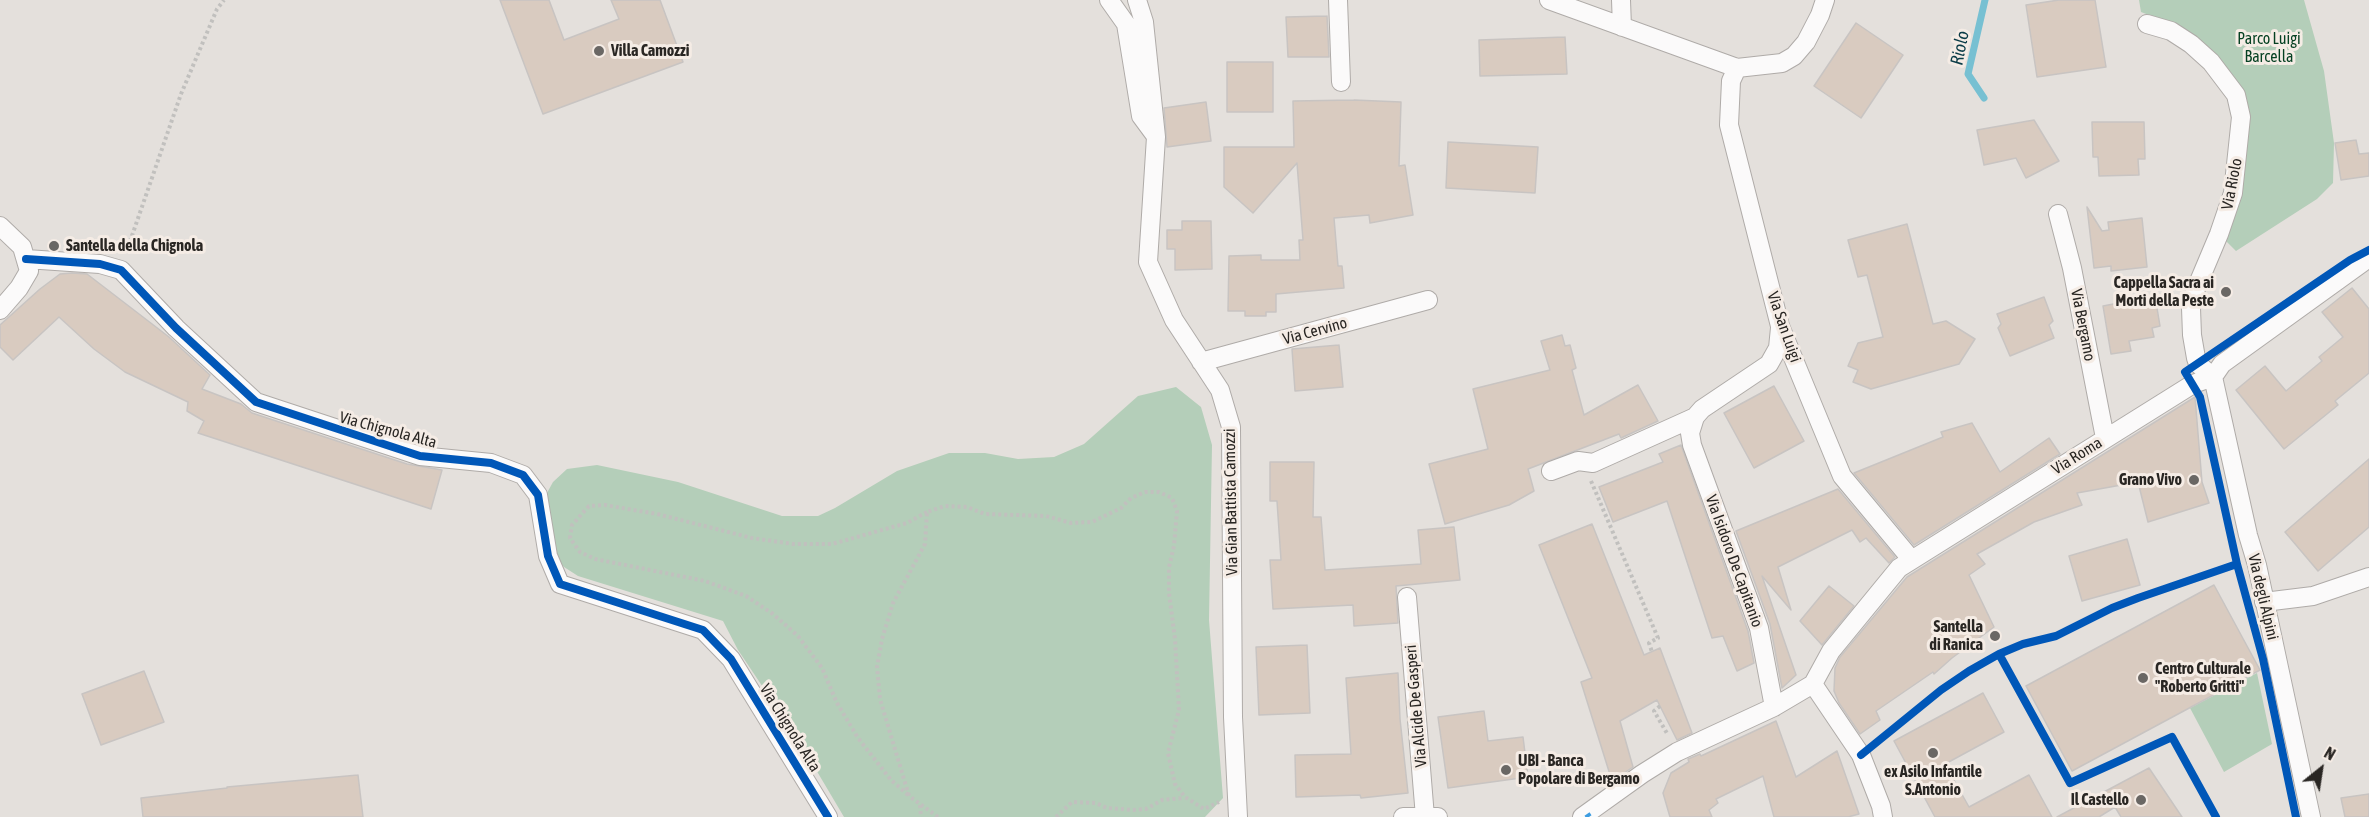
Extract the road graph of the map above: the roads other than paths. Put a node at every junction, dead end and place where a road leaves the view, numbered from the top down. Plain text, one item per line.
1 (1109, 0) edge
2 (1137, 0) edge
3 (1338, 0) edge
4 (1550, 0) edge
5 (1622, 0) edge
6 (1824, 0) edge
7 (2147, 24) dead end
8 (1622, 27) junction
9 (1737, 68) junction
10 (1341, 82) dead end
11 (1156, 137) junction
12 (2058, 214) dead end
13 (0, 226) edge
14 (2369, 258) edge
15 (26, 259) junction
16 (1428, 300) dead end
17 (0, 310) edge
18 (1780, 326) junction
19 (1201, 362) junction
20 (1769, 364) junction
21 (1801, 376) junction
22 (2213, 377) junction
23 (1695, 417) junction
24 (2105, 438) junction
25 (1551, 471) dead end
26 (1911, 559) junction
27 (2369, 577) edge
28 (1407, 597) dead end
29 (2264, 602) junction
30 (1814, 684) junction
31 (1774, 707) junction
32 (828, 817) edge
33 (1238, 817) edge
34 (1403, 817) edge
35 (1429, 817) edge
36 (1582, 817) edge
37 (1883, 817) edge
38 (2310, 817) edge

1 - 11 street
2 - 11 street, Via Gian Battista Camozzi
3 - 10 street
4 - 8 street
5 - 8 street
6 - 9 street
7 - 22 street, Via Riolo
8 - 9 street
9 - 18 street, Via San Luigi
11 - 19 street, Via Gian Battista Camozzi
12 - 24 street, Via Bergamo
13 - 15 street
14 - 22 street, Via Roma
15 - 17 street
15 - 32 street, Via Chignola Alta
16 - 19 street, Via Cervino
18 - 20 street
18 - 21 street, Via San Luigi
19 - 33 street, Via Gian Battista Camozzi
20 - 21 street
20 - 23 street
21 - 26 street, Via San Luigi
22 - 24 street, Via Roma
22 - 29 street, Via degli Alpini
23 - 25 street
23 - 31 street, Via Isidoro De Capitanio
24 - 26 street, Via Roma
26 - 30 street, Via Roma
27 - 29 street
28 - 35 street, Via Alcide De Gasperi
29 - 38 street, Via degli Alpini
30 - 31 street
30 - 37 street
31 - 36 street
34 - 35 street

